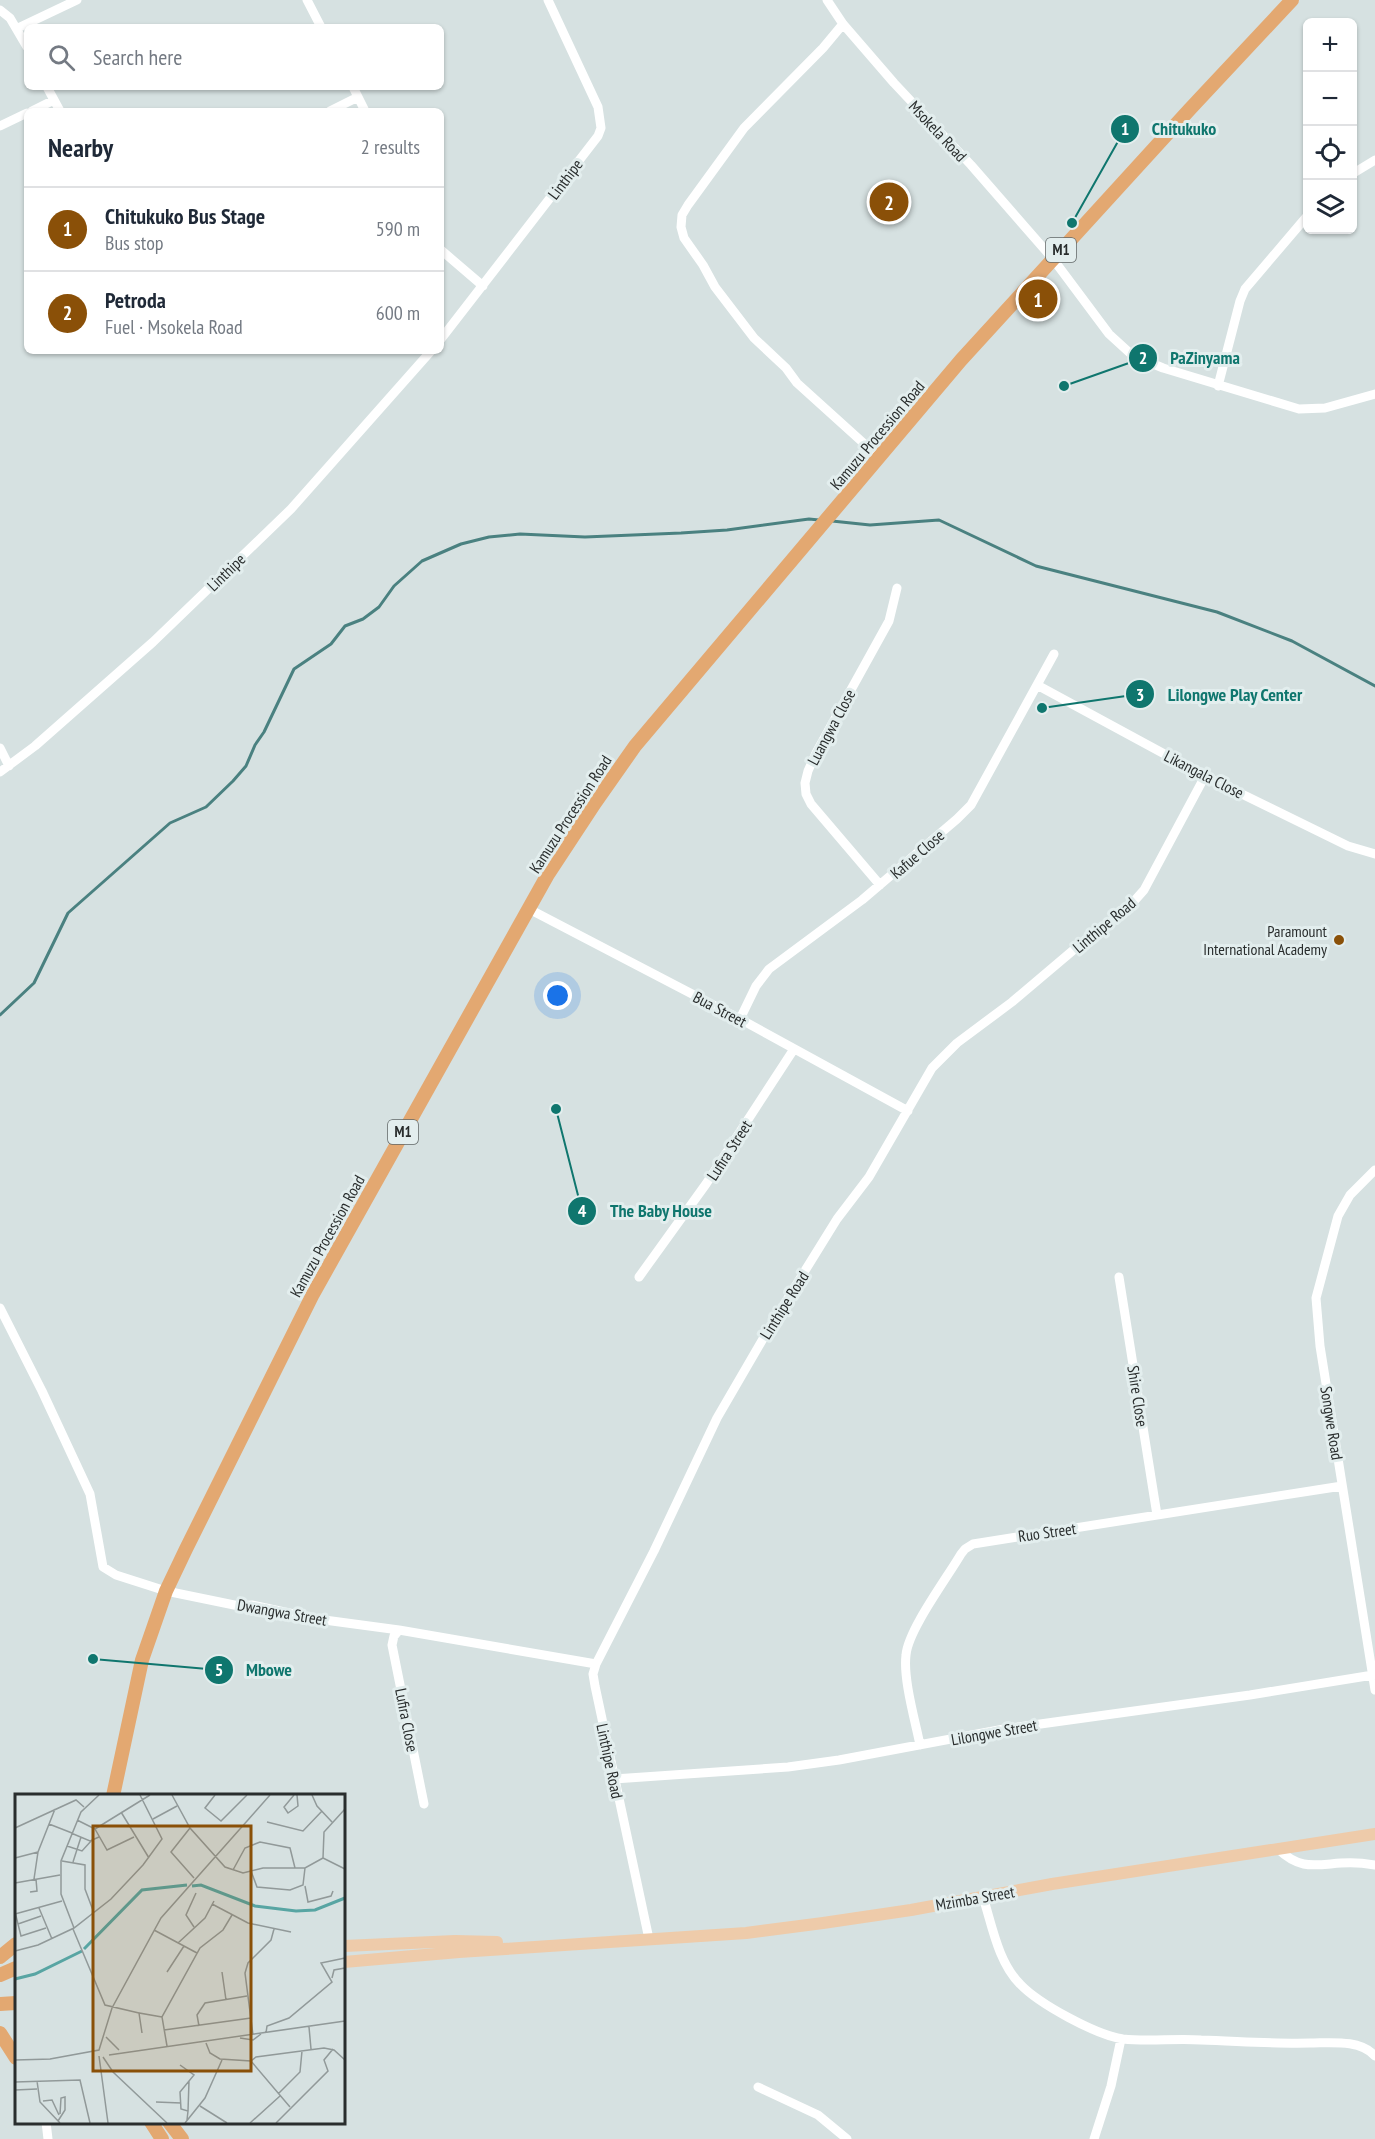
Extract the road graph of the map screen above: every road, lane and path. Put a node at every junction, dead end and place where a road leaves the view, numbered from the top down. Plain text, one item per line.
1 (77, 0) edge
2 (307, 0) edge
3 (548, 0) edge
4 (827, 0) edge
5 (1292, 0) edge
6 (0, 10) edge
7 (26, 24) edge
8 (319, 24) edge
9 (843, 24) junction
10 (24, 25) edge
11 (18, 28) junction
12 (24, 41) edge
13 (49, 90) edge
14 (354, 90) edge
15 (358, 97) junction
16 (54, 100) junction
17 (38, 108) edge
18 (58, 108) edge
19 (336, 108) edge
20 (364, 108) edge
21 (24, 114) edge
22 (0, 126) edge
23 (1375, 160) edge
24 (1357, 171) edge
25 (1303, 221) edge
26 (444, 253) edge
27 (1053, 259) junction
28 (483, 286) junction
29 (444, 335) edge
30 (428, 354) edge
31 (1218, 386) junction
32 (1374, 394) edge
33 (1375, 406) edge
34 (880, 458) junction
35 (897, 588) dead end
36 (1054, 654) dead end
37 (1037, 686) junction
38 (0, 748) edge
39 (9, 766) junction
40 (0, 772) edge
41 (1205, 776) junction
42 (1375, 854) edge
43 (880, 885) junction
44 (530, 909) junction
45 (740, 1019) junction
46 (794, 1049) junction
47 (908, 1111) junction
48 (1375, 1170) edge
49 (639, 1278) dead end
50 (1119, 1278) dead end
51 (0, 1308) edge
52 (1342, 1486) junction
53 (1157, 1515) junction
54 (166, 1591) junction
55 (396, 1633) junction
56 (596, 1664) junction
57 (1373, 1675) junction
58 (1375, 1690) edge
59 (920, 1745) junction
60 (614, 1779) junction
61 (113, 1794) edge
62 (424, 1804) dead end
63 (1375, 1834) edge
64 (1278, 1849) junction
65 (1375, 1865) edge
66 (983, 1897) junction
67 (649, 1939) junction
68 (573, 1944) junction
69 (15, 1945) edge
70 (345, 1946) edge
71 (0, 1957) edge
72 (345, 1962) edge
73 (15, 1968) edge
74 (0, 1975) edge
75 (15, 2003) edge
76 (0, 2004) edge
77 (0, 2033) edge
78 (1121, 2039) junction
79 (1374, 2052) edge
80 (15, 2056) edge
81 (758, 2087) dead end
82 (46, 2124) edge
83 (152, 2124) edge
84 (171, 2124) edge
85 (48, 2139) edge
86 (162, 2139) edge
87 (182, 2139) edge
88 (847, 2139) edge
89 (1094, 2139) edge

1 - 7 street
2 - 8 street
3 - 28 street, Linthipe
4 - 9 street, Msokela Road
5 - 27 highway, Kamuzu Procession Road / M1
6 - 11 street
9 - 27 street, Msokela Road
9 - 34 street
10 - 11 street
11 - 12 street
13 - 16 street
14 - 15 street
15 - 19 street
15 - 20 street
16 - 17 street
16 - 18 street
21 - 22 street
23 - 24 street
25 - 31 street
26 - 28 street
27 - 31 street, Msokela Road
27 - 34 highway, Kamuzu Procession Road / M1
28 - 29 street, Linthipe
30 - 39 street, Linthipe
31 - 32 street, Msokela Road
32 - 33 street
34 - 44 highway, Kamuzu Procession Road / M1
35 - 43 street, Luangwa Close
36 - 37 street, Kafue Close
37 - 41 street, Likangala Close
37 - 43 street, Kafue Close
38 - 39 street
39 - 40 street, Linthipe
41 - 42 street, Likangala Close
41 - 47 street, Linthipe Road
43 - 45 street, Kafue Close
44 - 45 street, Bua Street
44 - 54 highway, Kamuzu Procession Road / M1
45 - 46 street, Bua Street
46 - 47 street, Bua Street
46 - 49 street, Lufira Street
47 - 56 street, Linthipe Road
48 - 52 street, Songwe Road
50 - 53 street, Shire Close
51 - 54 street, Dwangwa Street
52 - 53 street, Ruo Street
52 - 57 street, Songwe Road
53 - 59 street, Ruo Street
54 - 55 street, Dwangwa Street
54 - 61 highway, Kamuzu Procession Road / M1
55 - 56 street, Dwangwa Street
55 - 62 street, Lufira Close
56 - 60 street, Linthipe Road
57 - 58 street, Songwe Road
57 - 59 street, Lilongwe Street
59 - 60 street, Lilongwe Street
60 - 67 street, Linthipe Road
63 - 64 main road, Mzimba Street
64 - 65 street
64 - 66 main road, Mzimba Street
66 - 67 main road, Mzimba Street
66 - 78 street
67 - 68 main road, Mzimba Street
68 - 70 main road
68 - 72 main road
69 - 71 highway
73 - 74 highway
75 - 76 highway
77 - 80 highway
78 - 79 street
78 - 89 street
81 - 88 street
82 - 85 street
83 - 86 highway
84 - 87 highway

